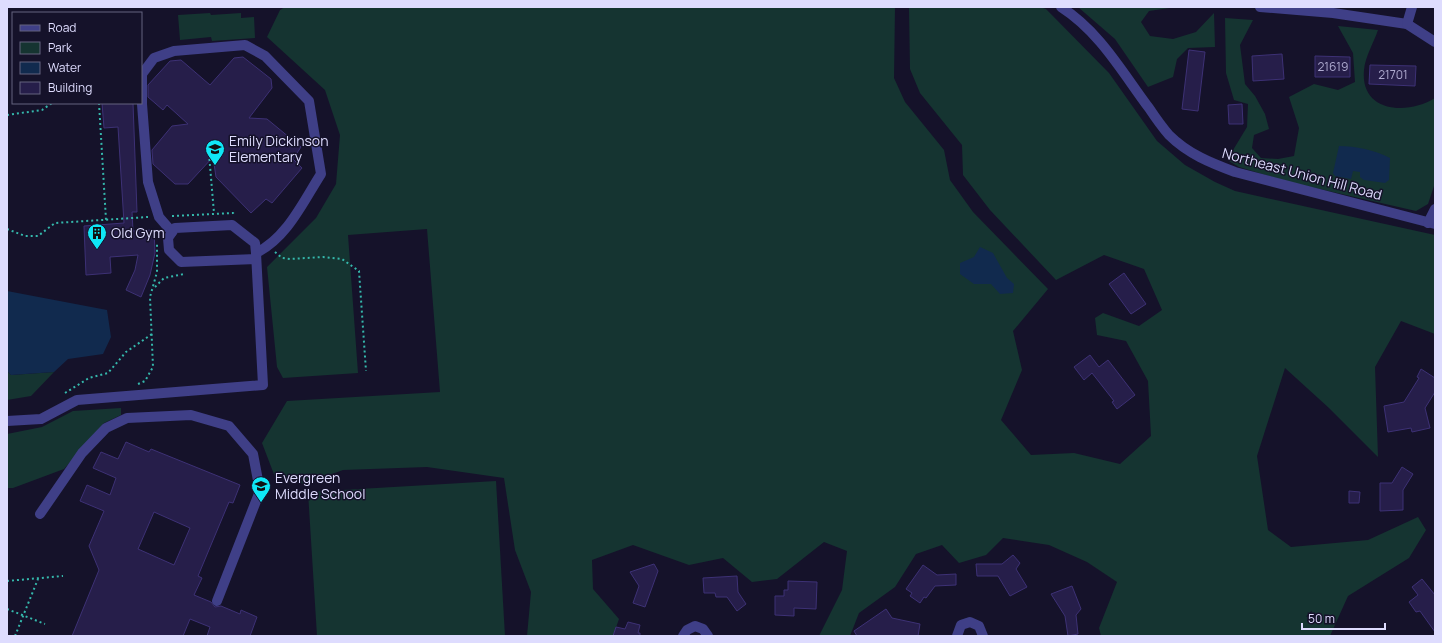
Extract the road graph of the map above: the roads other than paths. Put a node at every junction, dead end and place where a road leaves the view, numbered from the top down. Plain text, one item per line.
1 (1061, 7) edge
2 (1260, 7) edge
3 (1412, 7) edge
4 (1407, 24) junction
5 (1432, 39) edge
6 (1435, 209) edge
7 (1432, 223) edge
8 (172, 232) junction
9 (256, 256) junction
10 (7, 421) edge
11 (40, 514) dead end
12 (217, 601) dead end
13 (683, 636) edge
14 (708, 636) edge
15 (957, 636) edge
16 (983, 636) edge

1 - 7 street, Northeast Union Hill Road
2 - 4 street
3 - 4 street
4 - 5 street
6 - 7 street
8 - 9 street
8 - 9 street
8 - 9 street
9 - 10 street
11 - 12 street
13 - 14 street
15 - 16 street

